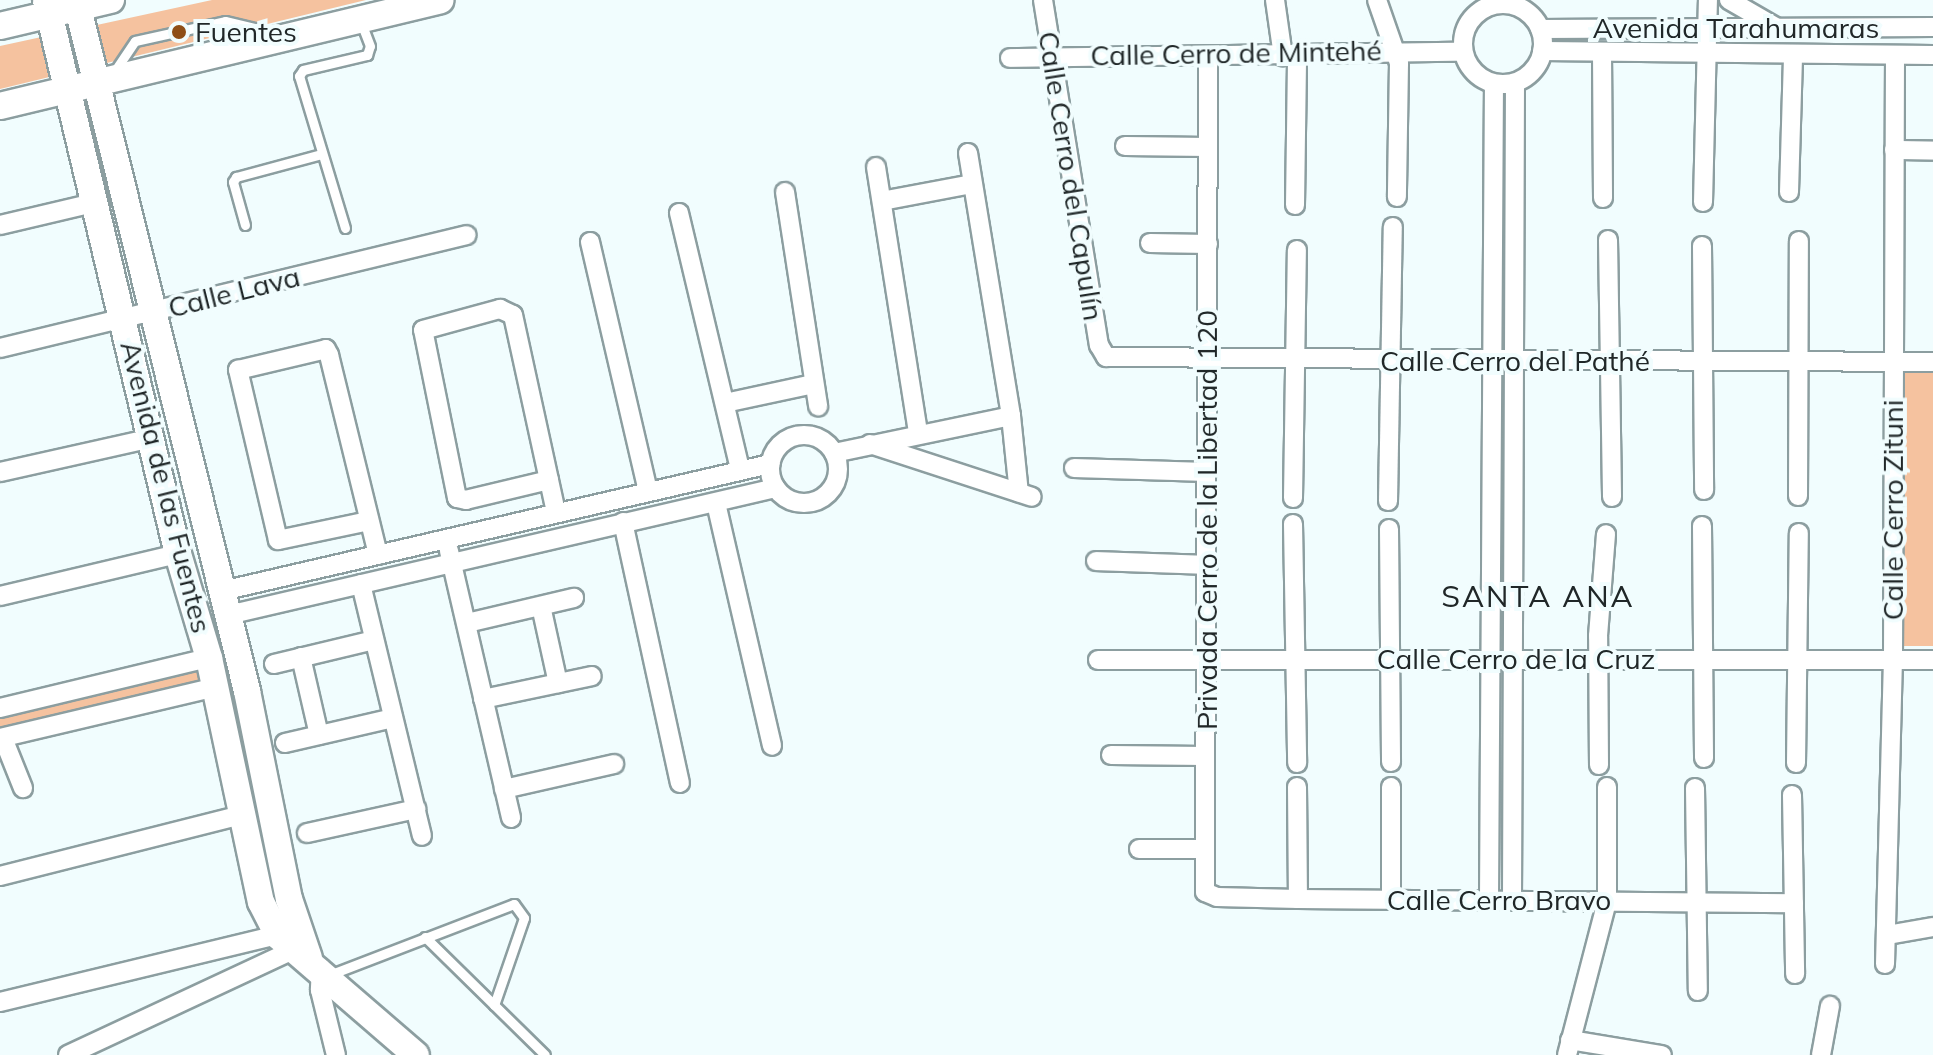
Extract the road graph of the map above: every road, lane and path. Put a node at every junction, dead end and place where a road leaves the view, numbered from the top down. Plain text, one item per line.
1 (111, 0) edge
2 (440, 0) edge
3 (1043, 0) edge
4 (1275, 0) edge
5 (1377, 0) edge
6 (1708, 0) edge
7 (1729, 0) edge
8 (1507, 2) edge
9 (1487, 3) edge
10 (77, 4) edge
11 (30, 16) edge
12 (359, 19) junction
13 (1933, 27) edge
14 (1540, 29) junction
15 (1705, 29) junction
16 (1780, 30) junction
17 (0, 39) edge
18 (1393, 51) junction
19 (1542, 51) junction
20 (1463, 52) junction
21 (1602, 53) junction
22 (1703, 53) junction
23 (1050, 54) junction
24 (1208, 55) junction
25 (1793, 55) junction
26 (1933, 55) edge
27 (1290, 56) junction
28 (1895, 56) junction
29 (1010, 58) dead end
30 (102, 83) junction
31 (1515, 83) junction
32 (1494, 84) junction
33 (69, 91) junction
34 (0, 106) edge
35 (1125, 146) dead end
36 (1208, 147) junction
37 (1894, 150) junction
38 (1933, 151) edge
39 (968, 153) dead end
40 (322, 154) junction
41 (876, 167) dead end
42 (972, 184) junction
43 (785, 192) dead end
44 (1789, 192) dead end
45 (1397, 197) dead end
46 (1603, 198) dead end
47 (882, 201) junction
48 (97, 202) junction
49 (1703, 202) dead end
50 (1295, 205) dead end
51 (679, 213) dead end
52 (0, 225) edge
53 (245, 225) dead end
54 (1393, 227) dead end
55 (345, 228) dead end
56 (467, 235) dead end
57 (1608, 240) dead end
58 (1799, 241) dead end
59 (590, 242) dead end
60 (1150, 243) dead end
61 (1208, 244) junction
62 (1702, 246) dead end
63 (1297, 250) dead end
64 (152, 313) junction
65 (124, 318) junction
66 (0, 348) edge
67 (1100, 351) joint
68 (1208, 357) junction
69 (1296, 360) junction
70 (1492, 360) junction
71 (1511, 360) junction
72 (1607, 360) junction
73 (1703, 360) junction
74 (1796, 360) junction
75 (1391, 362) junction
76 (1933, 362) edge
77 (1893, 363) junction
78 (814, 384) junction
79 (725, 403) junction
80 (818, 406) dead end
81 (1011, 416) junction
82 (918, 432) junction
83 (152, 438) junction
84 (870, 444) junction
85 (834, 453) junction
86 (770, 464) junction
87 (1074, 468) dead end
88 (740, 469) junction
89 (0, 472) edge
90 (1207, 472) junction
91 (549, 480) junction
92 (775, 488) junction
93 (1704, 490) dead end
94 (648, 491) junction
95 (1798, 496) dead end
96 (1612, 497) dead end
97 (1293, 498) dead end
98 (1388, 501) dead end
99 (716, 503) junction
100 (556, 512) junction
101 (369, 521) junction
102 (623, 522) junction
103 (1293, 524) dead end
104 (1702, 526) dead end
105 (1389, 529) dead end
106 (1799, 533) dead end
107 (1606, 534) dead end
108 (446, 541) junction
109 (178, 554) junction
110 (378, 555) junction
111 (1096, 561) dead end
112 (452, 563) junction
113 (1208, 565) junction
114 (361, 584) junction
115 (0, 596) edge
116 (574, 598) dead end
117 (225, 603) junction
118 (541, 606) junction
119 (467, 623) junction
120 (374, 640) junction
121 (301, 657) junction
122 (209, 658) junction
123 (1702, 658) junction
124 (1893, 658) junction
125 (1488, 659) junction
126 (1599, 659) junction
127 (1797, 659) junction
128 (1098, 660) dead end
129 (1207, 660) junction
130 (1294, 660) junction
131 (1392, 660) junction
132 (1510, 660) junction
133 (1933, 660) edge
134 (274, 664) dead end
135 (592, 676) dead end
136 (558, 683) junction
137 (216, 687) junction
138 (483, 699) junction
139 (0, 708) edge
140 (393, 718) junction
141 (319, 735) junction
142 (2, 738) edge
143 (285, 743) dead end
144 (772, 746) dead end
145 (1111, 755) dead end
146 (1205, 756) junction
147 (1704, 758) dead end
148 (1391, 762) dead end
149 (1297, 763) dead end
150 (1796, 763) dead end
151 (614, 764) dead end
152 (1599, 765) dead end
153 (680, 783) dead end
154 (1297, 787) dead end
155 (1391, 787) dead end
156 (1607, 787) dead end
157 (23, 788) dead end
158 (1695, 788) dead end
159 (504, 789) junction
160 (1792, 795) dead end
161 (416, 809) junction
162 (241, 815) junction
163 (511, 818) dead end
164 (307, 833) dead end
165 (422, 836) dead end
166 (1139, 849) dead end
167 (1204, 849) junction
168 (0, 876) edge
169 (1205, 892) joint
170 (1298, 899) junction
171 (1391, 899) junction
172 (1489, 899) junction
173 (1512, 900) junction
174 (1607, 901) junction
175 (1697, 901) junction
176 (1794, 903) junction
177 (1933, 927) edge
178 (1887, 935) junction
179 (425, 937) junction
180 (305, 951) junction
181 (1885, 964) dead end
182 (1795, 974) dead end
183 (1698, 991) dead end
184 (0, 1002) edge
185 (494, 1005) junction
186 (1830, 1006) dead end
187 (1568, 1047) edge
188 (68, 1055) edge
189 (336, 1055) edge
190 (416, 1055) edge
191 (545, 1055) edge
192 (1662, 1055) edge
193 (1821, 1055) edge

1 - 10 main road
2 - 12 main road
3 - 23 street, Calle Cerro del Capulín
4 - 27 street
5 - 18 street
6 - 15 street
7 - 16 street
8 - 9 street
8 - 14 street
9 - 20 street
10 - 11 main road
10 - 30 main road, Avenida de las Fuentes
11 - 17 lane
11 - 33 main road, Avenida de las Fuentes
12 - 30 main road
12 - 40 lane
13 - 16 street, Avenida Tarahumaras
14 - 15 street, Avenida Tarahumaras
14 - 19 street
15 - 16 street, Avenida Tarahumaras
15 - 22 street
18 - 20 street, Calle Cerro de Mintehé
18 - 27 street, Calle Cerro de Mintehé
18 - 45 street
19 - 21 street
19 - 31 street
20 - 32 street
21 - 22 street
21 - 46 street
22 - 25 street
22 - 49 street
23 - 24 street, Calle Cerro de Mintehé
23 - 29 street, Calle Cerro de Mintehé
23 - 67 street, Calle Cerro del Capulín
24 - 27 street, Calle Cerro de Mintehé
24 - 36 street, Privada Cerro de la Libertad 120
25 - 28 street
25 - 44 street
26 - 28 street
27 - 50 street
28 - 37 street, Calle Cerro Zituni
30 - 33 main road
30 - 64 main road, Avenida de las Fuentes
31 - 32 street
31 - 71 street
32 - 70 street
33 - 34 main road
33 - 48 main road, Avenida de las Fuentes
35 - 36 street
36 - 61 street, Privada Cerro de la Libertad 120
37 - 38 street
37 - 77 street, Calle Cerro Zituni
39 - 42 street
40 - 53 lane
40 - 55 lane
41 - 47 street
42 - 47 street
42 - 81 street
43 - 78 street
47 - 82 street
48 - 52 street
48 - 65 main road, Avenida de las Fuentes
51 - 79 street
54 - 75 street
56 - 64 street, Calle Lava
57 - 72 street
58 - 74 street
59 - 94 street
60 - 61 street
61 - 68 street, Privada Cerro de la Libertad 120
62 - 73 street
63 - 69 street
64 - 65 street, Calle Lava
64 - 117 main road, Avenida de las Fuentes
65 - 66 street, Calle Lava
65 - 83 main road, Avenida de las Fuentes
67 - 68 street, Calle Cerro del Pathé
68 - 69 street, Calle Cerro del Pathé
68 - 90 street, Privada Cerro de la Libertad 120
69 - 75 street, Calle Cerro del Pathé
69 - 97 street
70 - 71 street, Calle Cerro del Pathé
70 - 75 street, Calle Cerro del Pathé
70 - 125 street
71 - 72 street, Calle Cerro del Pathé
71 - 132 street
72 - 73 street, Calle Cerro del Pathé
72 - 96 street
73 - 74 street, Calle Cerro del Pathé
73 - 93 street
74 - 77 street, Calle Cerro del Pathé
74 - 95 street
75 - 98 street
76 - 77 street, Calle Cerro del Pathé
77 - 124 street, Calle Cerro Zituni
78 - 79 street
78 - 80 street
79 - 88 street
81 - 82 street
81 - 84 street
82 - 84 street
83 - 89 street
83 - 109 main road, Avenida de las Fuentes
84 - 85 street
85 - 86 street
85 - 92 street
86 - 88 street
86 - 92 street
87 - 90 street
88 - 94 street
90 - 113 street, Privada Cerro de la Libertad 120
91 - 91 street
91 - 100 street
92 - 99 street
94 - 100 street
99 - 102 street
99 - 144 street
100 - 108 street
101 - 101 street
101 - 110 street
102 - 112 street
102 - 153 street
103 - 130 street
104 - 123 street
105 - 131 street
106 - 127 street
107 - 126 street
108 - 110 street
108 - 112 street
109 - 115 street
109 - 122 main road, Avenida de las Fuentes
110 - 117 street
111 - 113 street
112 - 114 street
112 - 119 street
113 - 129 street, Privada Cerro de la Libertad 120
114 - 117 street
114 - 120 street
116 - 118 street
117 - 180 main road, Avenida de las Fuentes
118 - 119 street
118 - 136 street
119 - 138 street
120 - 121 street
120 - 140 street
121 - 134 street
121 - 141 street
122 - 137 main road, Avenida de las Fuentes
122 - 139 street
123 - 126 street, Calle Cerro de la Cruz
123 - 127 street, Calle Cerro de la Cruz
123 - 147 street
124 - 127 street, Calle Cerro de la Cruz
124 - 133 street, Calle Cerro de la Cruz
124 - 178 street, Calle Cerro Zituni
125 - 131 street, Calle Cerro de la Cruz
125 - 132 street, Calle Cerro de la Cruz
125 - 172 street
126 - 132 street, Calle Cerro de la Cruz
126 - 152 street
127 - 150 street
128 - 129 street, Calle Cerro de la Cruz
129 - 130 street, Calle Cerro de la Cruz
129 - 146 street, Privada Cerro de la Libertad 120
130 - 131 street, Calle Cerro de la Cruz
130 - 149 street
131 - 148 street
132 - 173 street
135 - 136 street
136 - 138 street
137 - 142 street
137 - 162 main road, Avenida de las Fuentes
138 - 159 street
140 - 141 street
140 - 161 street
141 - 143 street
142 - 157 street
145 - 146 street
146 - 167 street, Privada Cerro de la Libertad 120
151 - 159 street
154 - 170 street
155 - 171 street
156 - 174 street
158 - 175 street
159 - 163 street
160 - 176 street
161 - 164 street
161 - 165 street
162 - 168 street
162 - 180 main road, Avenida de las Fuentes
166 - 167 street
167 - 169 street, Privada Cerro de la Libertad 120
169 - 170 street, Calle Cerro Bravo
170 - 171 street, Calle Cerro Bravo
171 - 172 street, Calle Cerro Bravo
172 - 173 street, Calle Cerro Bravo
173 - 174 street, Calle Cerro Bravo
174 - 175 street, Calle Cerro Bravo
174 - 187 street
175 - 176 street, Calle Cerro Bravo
175 - 183 street
176 - 182 street
177 - 178 street
178 - 181 street, Calle Cerro Zituni
179 - 180 lane
179 - 185 lane
179 - 185 lane
180 - 184 street
180 - 188 street
180 - 189 street
180 - 190 main road, Avenida de las Fuentes
185 - 191 lane
186 - 193 street
187 - 192 street

